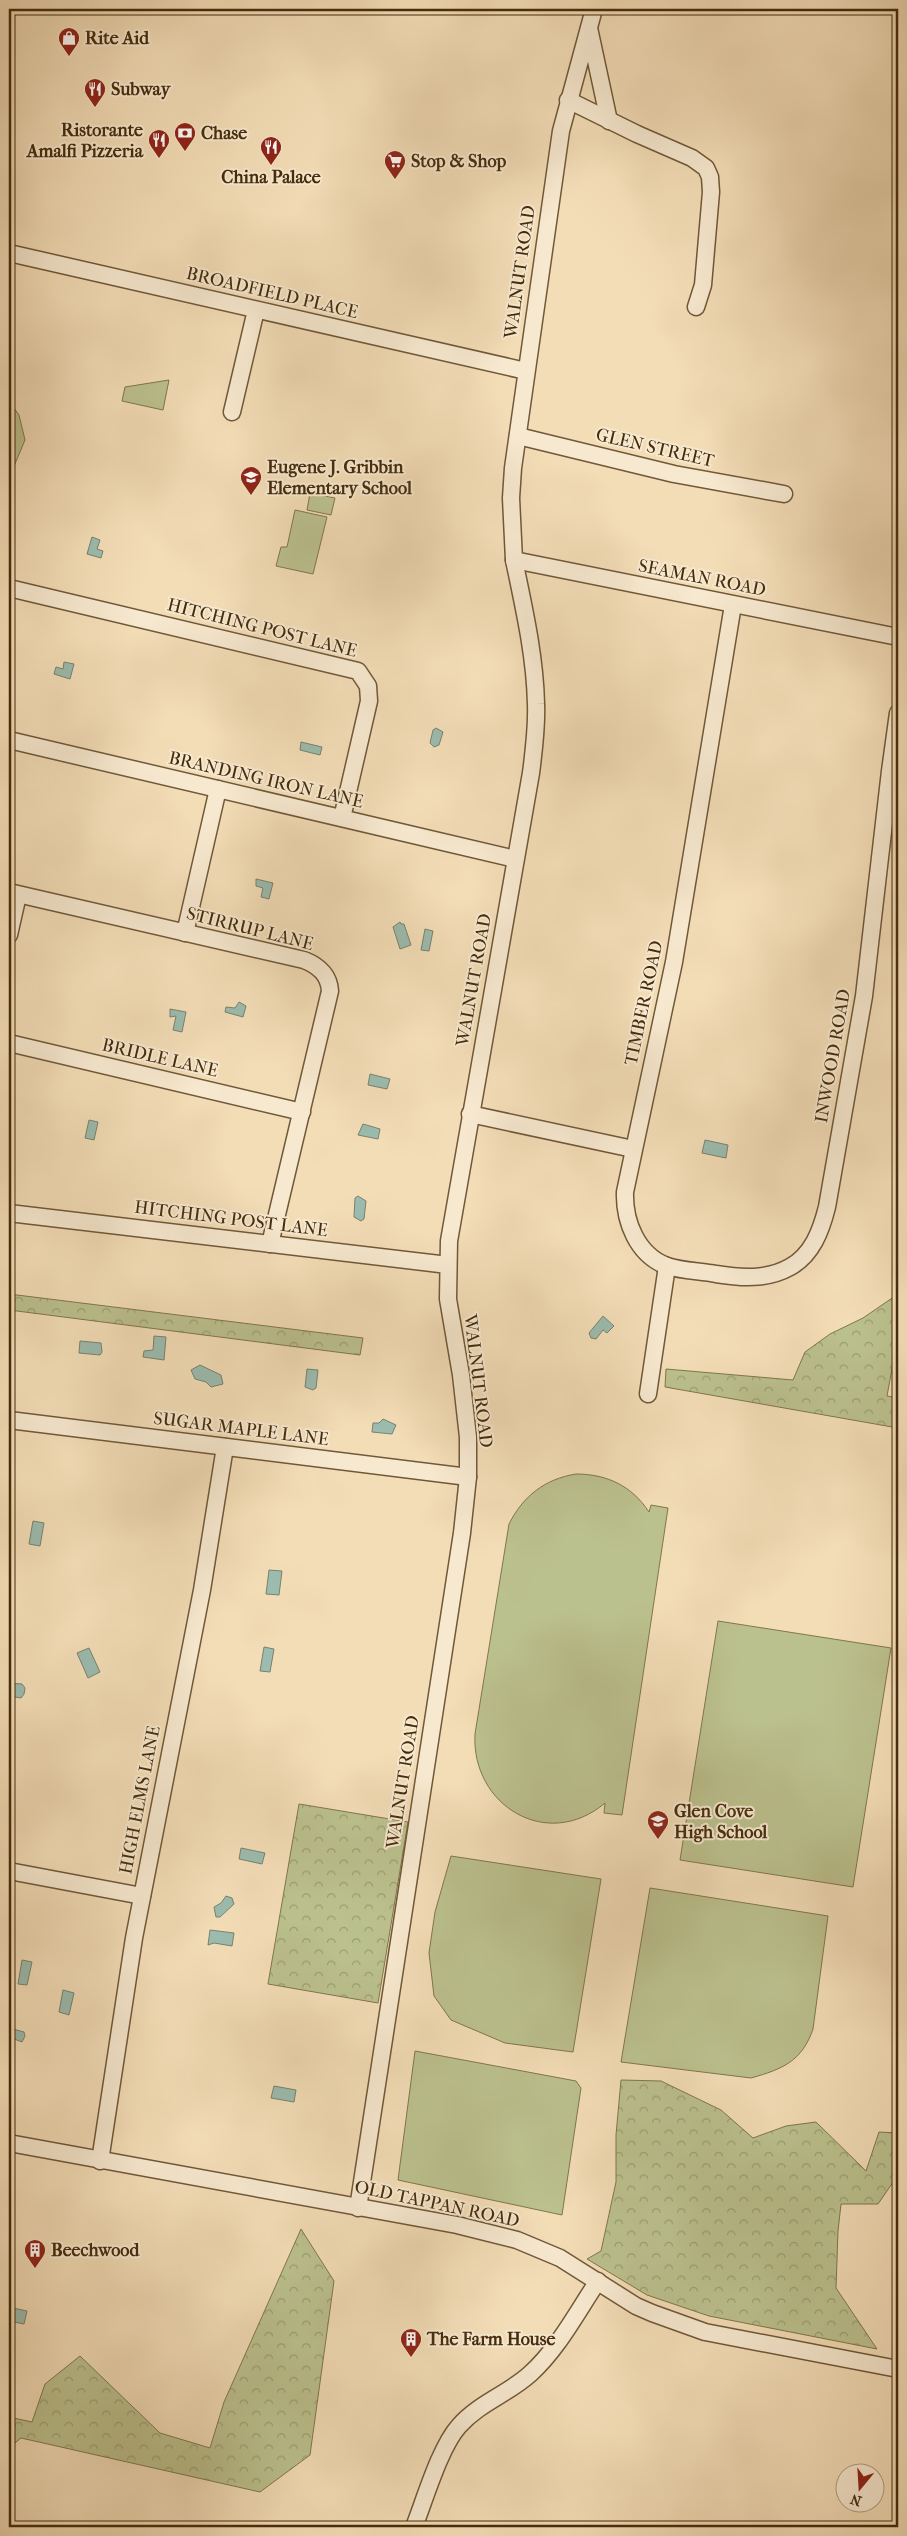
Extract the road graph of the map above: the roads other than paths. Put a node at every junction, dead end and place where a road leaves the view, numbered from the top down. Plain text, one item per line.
1 (594, 9) edge
2 (589, 26) junction
3 (568, 100) junction
4 (609, 121) junction
5 (9, 253) edge
6 (696, 307) dead end
7 (256, 310) junction
8 (526, 371) junction
9 (232, 412) dead end
10 (518, 436) junction
11 (784, 494) dead end
12 (513, 552) junction
13 (9, 588) edge
14 (733, 605) junction
15 (898, 637) edge
16 (898, 713) edge
17 (9, 740) edge
18 (894, 771) edge
19 (218, 789) junction
20 (342, 818) junction
21 (515, 859) junction
22 (14, 893) edge
23 (185, 933) junction
24 (9, 936) edge
25 (9, 1043) edge
26 (302, 1112) junction
27 (470, 1114) junction
28 (633, 1149) junction
29 (9, 1213) edge
30 (270, 1244) junction
31 (448, 1266) junction
32 (667, 1266) junction
33 (648, 1394) dead end
34 (9, 1420) edge
35 (225, 1447) junction
36 (468, 1477) junction
37 (9, 1871) edge
38 (142, 1896) junction
39 (9, 2143) edge
40 (100, 2161) junction
41 (358, 2208) junction
42 (598, 2281) junction
43 (898, 2369) edge
44 (414, 2527) edge

1 - 2 street, WALNUT ROAD
2 - 3 street, WALNUT ROAD
2 - 4 street
3 - 4 street
3 - 8 street, WALNUT ROAD
4 - 6 street
5 - 7 street, BROADFIELD PLACE
7 - 8 street, BROADFIELD PLACE
7 - 9 street
8 - 10 street, WALNUT ROAD
10 - 11 street, GLEN STREET
10 - 12 street, WALNUT ROAD
12 - 14 street, SEAMAN ROAD
12 - 21 street, WALNUT ROAD
13 - 20 street, HITCHING POST LANE
14 - 15 street, SEAMAN ROAD
14 - 28 street, TIMBER ROAD
16 - 18 street, INWOOD ROAD
17 - 19 street, BRANDING IRON LANE
18 - 32 street, INWOOD ROAD
19 - 20 street, BRANDING IRON LANE
19 - 23 street
20 - 21 street, BRANDING IRON LANE
21 - 27 street, WALNUT ROAD
22 - 23 street, STIRRUP LANE
22 - 24 street
23 - 26 street, STIRRUP LANE
25 - 26 street, BRIDLE LANE
26 - 30 street, STIRRUP LANE
27 - 28 street
27 - 31 street, WALNUT ROAD
28 - 32 street, TIMBER ROAD
29 - 30 street, HITCHING POST LANE
30 - 31 street, HITCHING POST LANE
31 - 36 street, WALNUT ROAD
32 - 33 street
34 - 35 street, SUGAR MAPLE LANE
35 - 36 street, SUGAR MAPLE LANE
35 - 38 street, HIGH ELMS LANE
36 - 41 street, WALNUT ROAD
37 - 38 street
38 - 40 street, HIGH ELMS LANE
39 - 40 street, OLD TAPPAN ROAD
40 - 41 street, OLD TAPPAN ROAD
41 - 42 street, OLD TAPPAN ROAD
42 - 43 street, OLD TAPPAN ROAD
42 - 44 street

